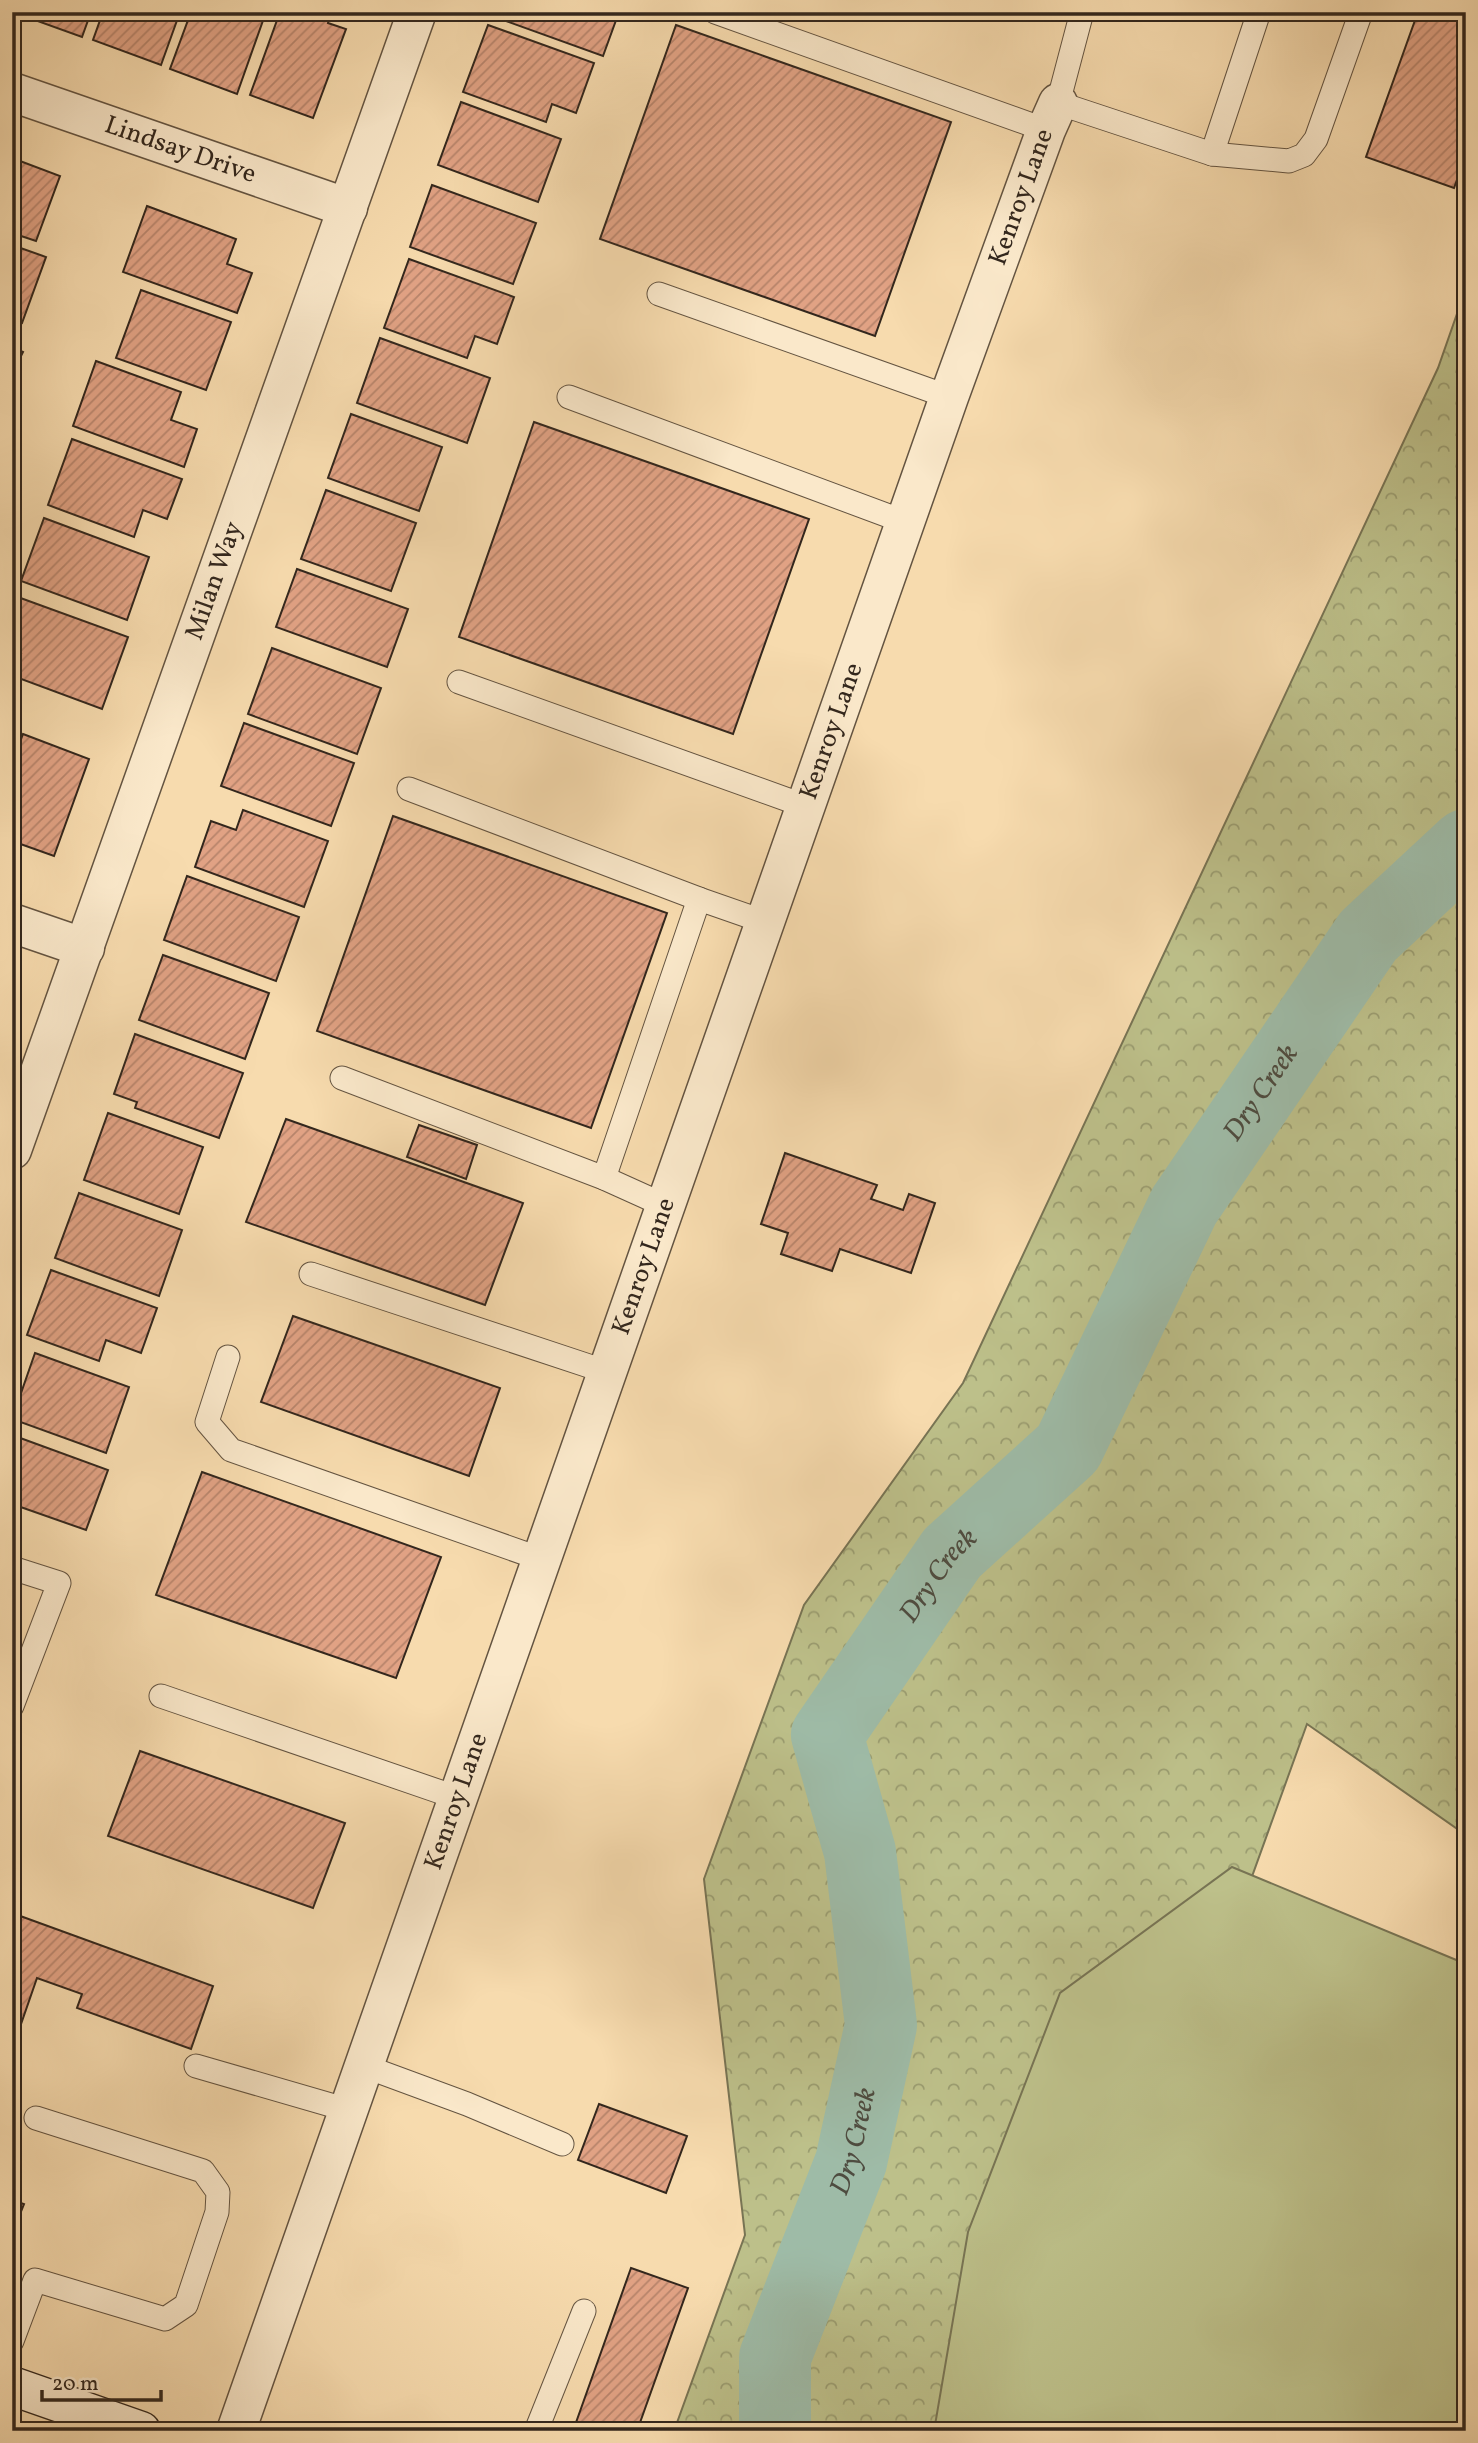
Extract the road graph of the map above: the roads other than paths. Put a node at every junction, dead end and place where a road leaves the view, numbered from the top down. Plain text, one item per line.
1 (416, 12) edge
2 (715, 12) edge
3 (1082, 12) edge
4 (1259, 12) edge
5 (1361, 12) edge
6 (12, 92) edge
7 (1052, 117) junction
8 (1212, 154) junction
9 (348, 208) junction
10 (659, 294) dead end
11 (569, 397) dead end
12 (949, 397) junction
13 (905, 522) junction
14 (459, 681) dead end
15 (409, 789) dead end
16 (805, 806) junction
17 (699, 899) junction
18 (765, 922) junction
19 (12, 923) edge
20 (85, 948) junction
21 (342, 1078) dead end
22 (12, 1150) edge
23 (604, 1178) junction
24 (666, 1206) junction
25 (311, 1274) dead end
26 (228, 1357) dead end
27 (607, 1372) junction
28 (541, 1559) junction
29 (12, 1568) edge
30 (161, 1696) dead end
31 (12, 1706) edge
32 (458, 1798) junction
33 (196, 2066) dead end
34 (364, 2066) junction
35 (348, 2110) junction
36 (36, 2118) dead end
37 (562, 2144) dead end
38 (584, 2311) dead end
39 (12, 2341) edge
40 (13, 2388) edge
41 (141, 2431) edge
42 (236, 2431) edge
43 (536, 2431) edge

1 - 9 street, Milan Way
2 - 7 lane
3 - 7 lane
4 - 8 lane
5 - 8 lane
6 - 9 street, Lindsay Drive
7 - 8 lane
7 - 12 street, Kenroy Lane
9 - 20 street, Milan Way
10 - 12 lane
11 - 13 lane
12 - 13 street, Kenroy Lane
13 - 16 street, Kenroy Lane
14 - 16 lane
15 - 17 lane
16 - 18 street, Kenroy Lane
17 - 18 lane
17 - 23 lane
18 - 24 street, Kenroy Lane
19 - 20 street
20 - 22 street, Milan Way
21 - 23 lane
23 - 24 lane
24 - 27 street, Kenroy Lane
25 - 27 lane
26 - 28 lane
27 - 28 street, Kenroy Lane
28 - 32 street, Kenroy Lane
29 - 31 lane
30 - 32 lane
32 - 34 street, Kenroy Lane
33 - 35 lane
34 - 35 street, Kenroy Lane
34 - 37 lane
35 - 42 street, Kenroy Lane
36 - 39 lane
38 - 43 lane
40 - 41 street

